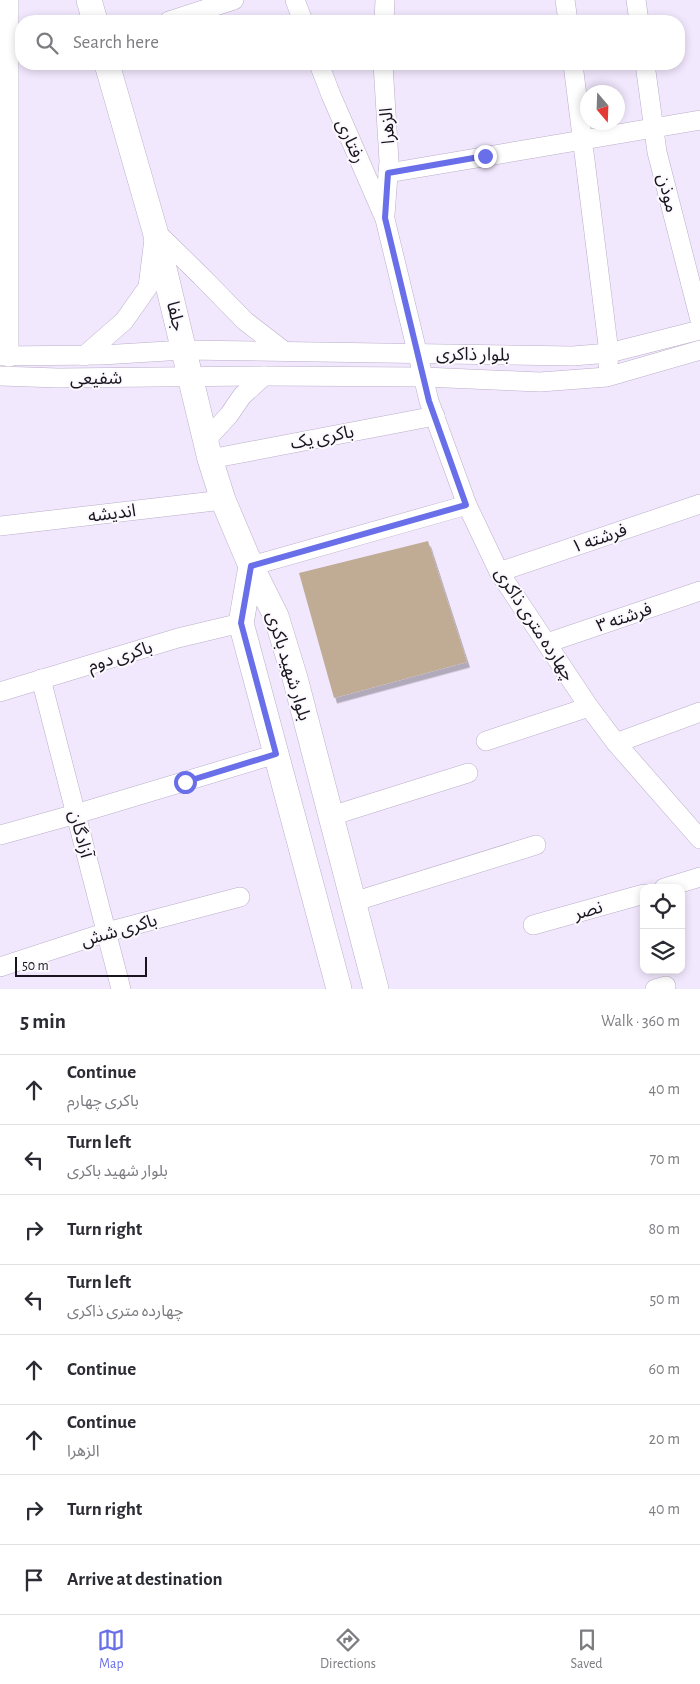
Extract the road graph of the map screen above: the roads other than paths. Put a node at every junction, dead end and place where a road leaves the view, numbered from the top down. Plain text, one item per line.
1 (9, 0) edge
2 (89, 0) edge
3 (234, 0) edge
4 (295, 0) edge
5 (385, 0) edge
6 (565, 0) edge
7 (636, 0) edge
8 (93, 15) edge
9 (188, 15) edge
10 (301, 15) edge
11 (384, 15) edge
12 (567, 15) edge
13 (638, 15) edge
14 (5, 28) edge
15 (109, 70) edge
16 (321, 70) edge
17 (383, 70) edge
18 (574, 70) edge
19 (646, 70) edge
20 (700, 120) edge
21 (654, 129) junction
22 (5, 130) edge
23 (582, 139) junction
24 (388, 173) junction
25 (385, 218) junction
26 (155, 231) junction
27 (5, 244) edge
28 (700, 320) edge
29 (700, 330) edge
30 (184, 350) junction
31 (700, 350) edge
32 (284, 351) junction
33 (418, 353) junction
34 (609, 353) junction
35 (84, 356) junction
36 (4, 357) edge
37 (0, 376) edge
38 (264, 376) junction
39 (191, 377) junction
40 (424, 377) junction
41 (607, 377) junction
42 (434, 416) junction
43 (208, 449) junction
44 (223, 500) junction
45 (700, 504) edge
46 (466, 505) junction
47 (0, 526) edge
48 (251, 566) junction
49 (499, 572) junction
50 (700, 591) edge
51 (241, 623) junction
52 (547, 643) junction
53 (41, 679) junction
54 (0, 692) edge
55 (589, 707) junction
56 (700, 712) edge
57 (486, 741) dead end
58 (616, 743) junction
59 (276, 754) junction
60 (468, 774) dead end
61 (76, 814) junction
62 (331, 816) junction
63 (0, 835) edge
64 (700, 839) edge
65 (536, 845) dead end
66 (700, 877) edge
67 (677, 884) edge
68 (640, 895) edge
69 (240, 897) dead end
70 (353, 902) junction
71 (533, 926) dead end
72 (107, 932) junction
73 (0, 967) edge
74 (121, 989) edge
75 (339, 989) edge
76 (376, 989) edge

1 - 14 street
2 - 8 main road
3 - 9 street
4 - 10 street
5 - 11 street
6 - 12 street
7 - 13 street
14 - 22 street
15 - 26 main road, جلفا
16 - 25 street, رفتاری
17 - 24 street, الزهرا
18 - 23 street
19 - 21 street, موذن
20 - 21 street
21 - 23 street
21 - 28 street, موذن
22 - 27 street
23 - 24 street
23 - 34 street
24 - 25 street, الزهرا
25 - 33 street, چهارده متری ذاکری
26 - 30 main road, جلفا
26 - 32 street
26 - 35 street
27 - 36 street
29 - 34 street, بلوار ذاکری
30 - 32 street, بلوار ذاکری
30 - 35 street, شفیعی
30 - 39 main road, جلفا
31 - 41 street, بلوار ذاکری
32 - 33 street, بلوار ذاکری
33 - 34 street, بلوار ذاکری
33 - 40 street, چهارده متری ذاکری
34 - 41 street
35 - 36 street, شفیعی
37 - 39 street, شفیعی
38 - 39 street, بلوار ذاکری
38 - 40 street, بلوار ذاکری
38 - 43 street
39 - 43 main road, جلفا
40 - 41 street, بلوار ذاکری
40 - 42 street, چهارده متری ذاکری
42 - 43 street, باکری یک
42 - 46 street, چهارده متری ذاکری
43 - 44 main road, جلفا
44 - 47 street, اندیشه
44 - 48 main road, جلفا
45 - 49 street, فرشته ۱
46 - 48 street
46 - 49 street, چهارده متری ذاکری
48 - 51 main road, بلوار شهید باکری
48 - 62 main road, بلوار شهید باکری
49 - 52 street, چهارده متری ذاکری
50 - 52 street, فرشته ۳
51 - 53 street, باکری دوم
51 - 59 main road, بلوار شهید باکری
52 - 55 street, چهارده متری ذاکری
53 - 54 street, باکری دوم
53 - 61 street, آزادگان
55 - 57 street
55 - 58 street, چهارده متری ذاکری
56 - 58 street
58 - 64 street, چهارده متری ذاکری
59 - 61 street
59 - 75 main road, بلوار شهید باکری
60 - 62 street
61 - 63 street
61 - 72 street, آزادگان
62 - 70 main road, بلوار شهید باکری
65 - 70 street
66 - 67 street
68 - 71 street, نصر
69 - 72 street, باکری شش
70 - 76 main road, بلوار شهید باکری
72 - 73 street, باکری شش
72 - 74 street, آزادگان

